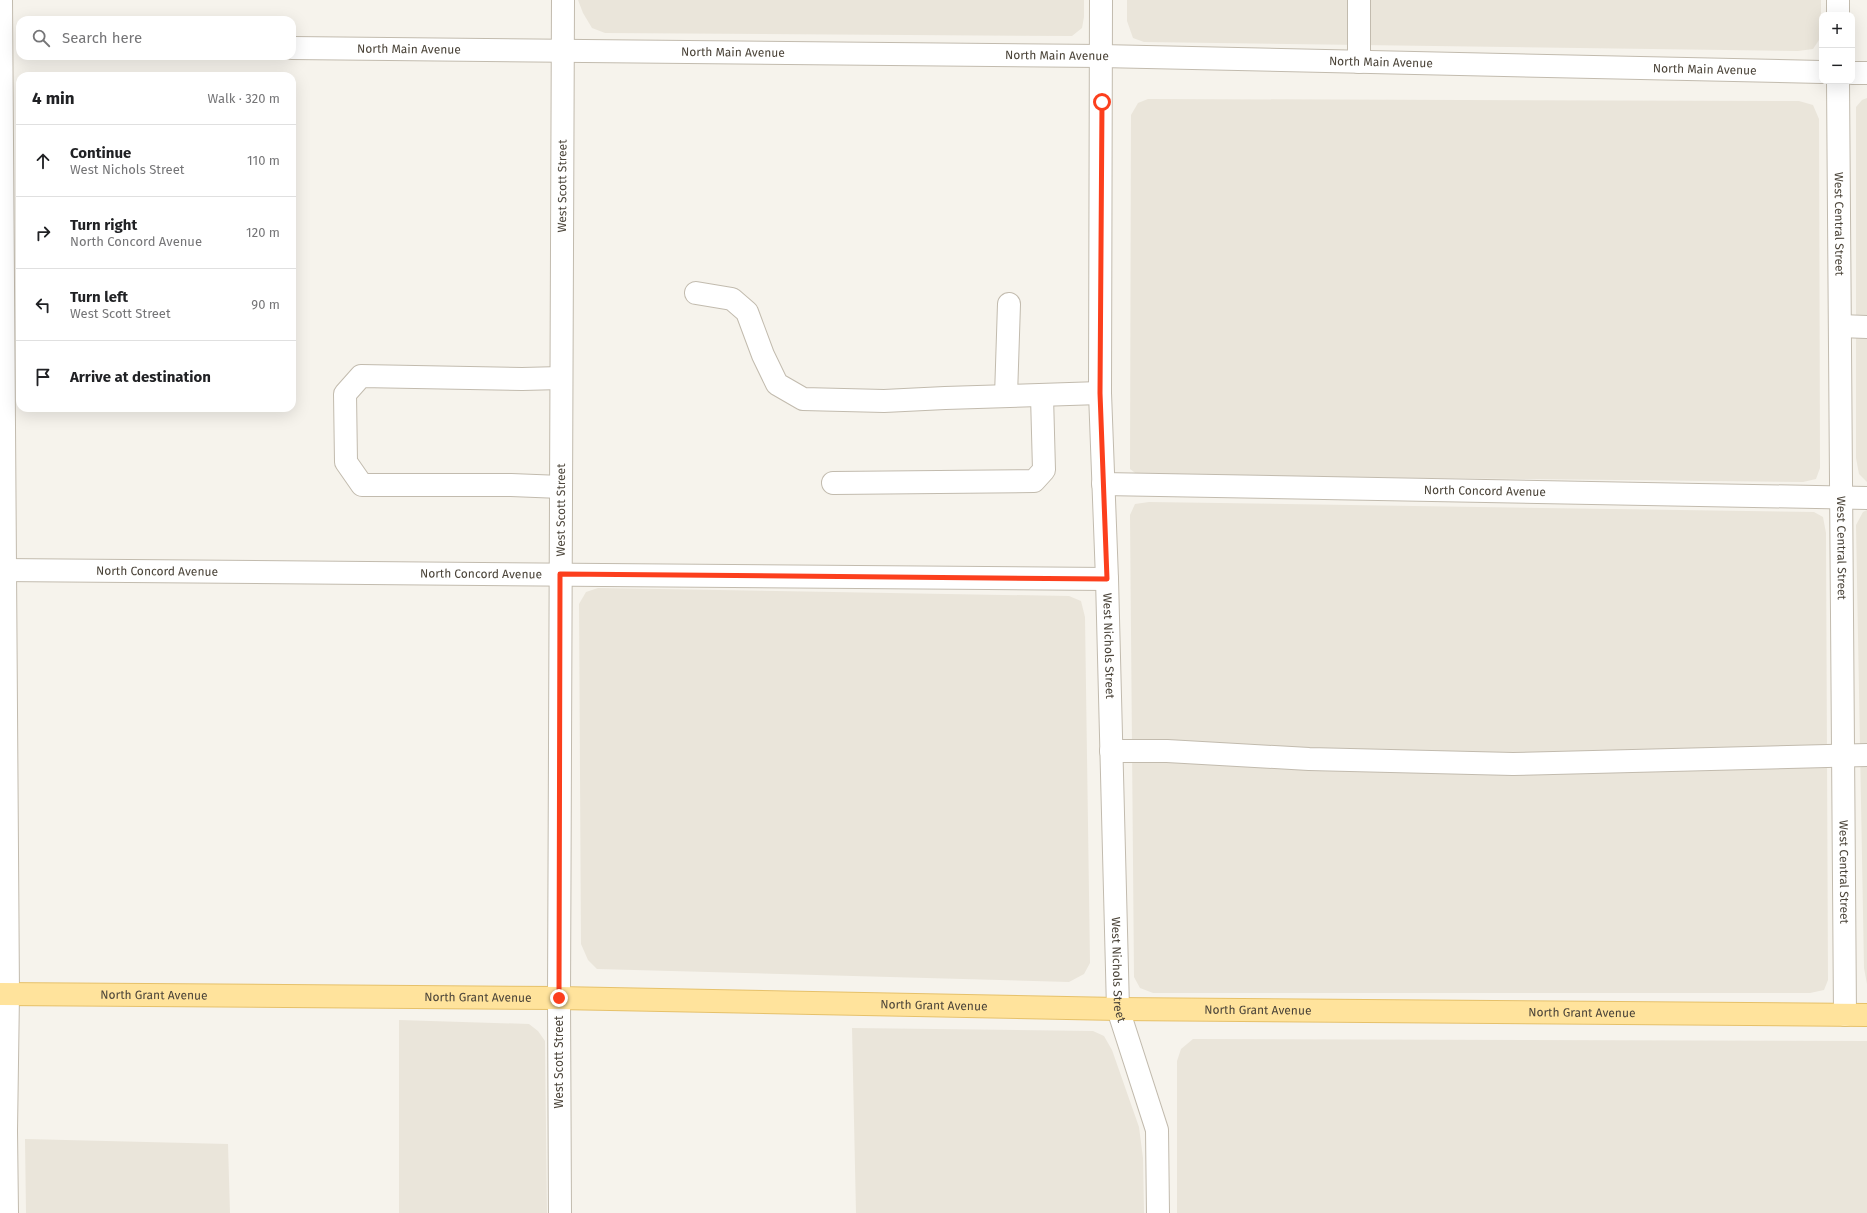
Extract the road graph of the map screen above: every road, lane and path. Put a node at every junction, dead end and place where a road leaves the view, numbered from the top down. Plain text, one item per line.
1 (1, 0) edge
2 (563, 0) edge
3 (1101, 0) edge
4 (1359, 0) edge
5 (1838, 0) edge
6 (1838, 12) edge
7 (7, 45) edge
8 (296, 48) edge
9 (564, 50) junction
10 (1101, 56) junction
11 (1359, 62) junction
12 (1819, 72) edge
13 (1855, 73) edge
14 (1867, 73) edge
15 (1838, 84) edge
16 (696, 293) dead end
17 (1009, 304) dead end
18 (1840, 326) junction
19 (1867, 327) edge
20 (561, 378) junction
21 (1100, 393) junction
22 (1006, 396) junction
23 (1042, 396) junction
24 (833, 483) dead end
25 (1103, 484) junction
26 (561, 487) junction
27 (1842, 498) junction
28 (1867, 498) edge
29 (2, 570) edge
30 (560, 574) junction
31 (1107, 579) junction
32 (1111, 751) junction
33 (1843, 755) junction
34 (1867, 755) edge
35 (4, 994) edge
36 (559, 998) junction
37 (1118, 1009) junction
38 (1845, 1015) junction
39 (1867, 1015) edge
40 (3, 1131) edge
41 (7, 1213) edge
42 (560, 1213) edge
43 (1158, 1213) edge

1 - 7 street
2 - 9 street, West Scott Street
3 - 10 street, West Nichols Street
4 - 11 street
5 - 6 street
7 - 29 street
8 - 9 street, North Main Avenue
9 - 10 street, North Main Avenue
9 - 20 street, West Scott Street
10 - 11 street, North Main Avenue
10 - 21 street, West Nichols Street
11 - 12 street, North Main Avenue
13 - 14 street
15 - 18 street, West Central Street
16 - 22 street
17 - 22 street
18 - 19 street
18 - 27 street, West Central Street
20 - 26 street, West Scott Street
20 - 26 street
21 - 23 street
21 - 25 street, West Nichols Street
22 - 23 street
23 - 24 street
25 - 27 street, North Concord Avenue
25 - 31 street, West Nichols Street
26 - 30 street, West Scott Street
27 - 28 street, North Concord Avenue
27 - 33 street, West Central Street
29 - 30 street, North Concord Avenue
29 - 35 street
30 - 31 street, North Concord Avenue
30 - 36 street, West Scott Street
31 - 32 street, West Nichols Street
32 - 33 street
32 - 37 street, West Nichols Street
33 - 34 street
33 - 38 street, West Central Street
35 - 36 main road, North Grant Avenue
35 - 40 street
36 - 37 main road, North Grant Avenue
36 - 42 street, West Scott Street
37 - 38 main road, North Grant Avenue
37 - 43 street, West Nichols Street
38 - 39 main road, North Grant Avenue
40 - 41 street

